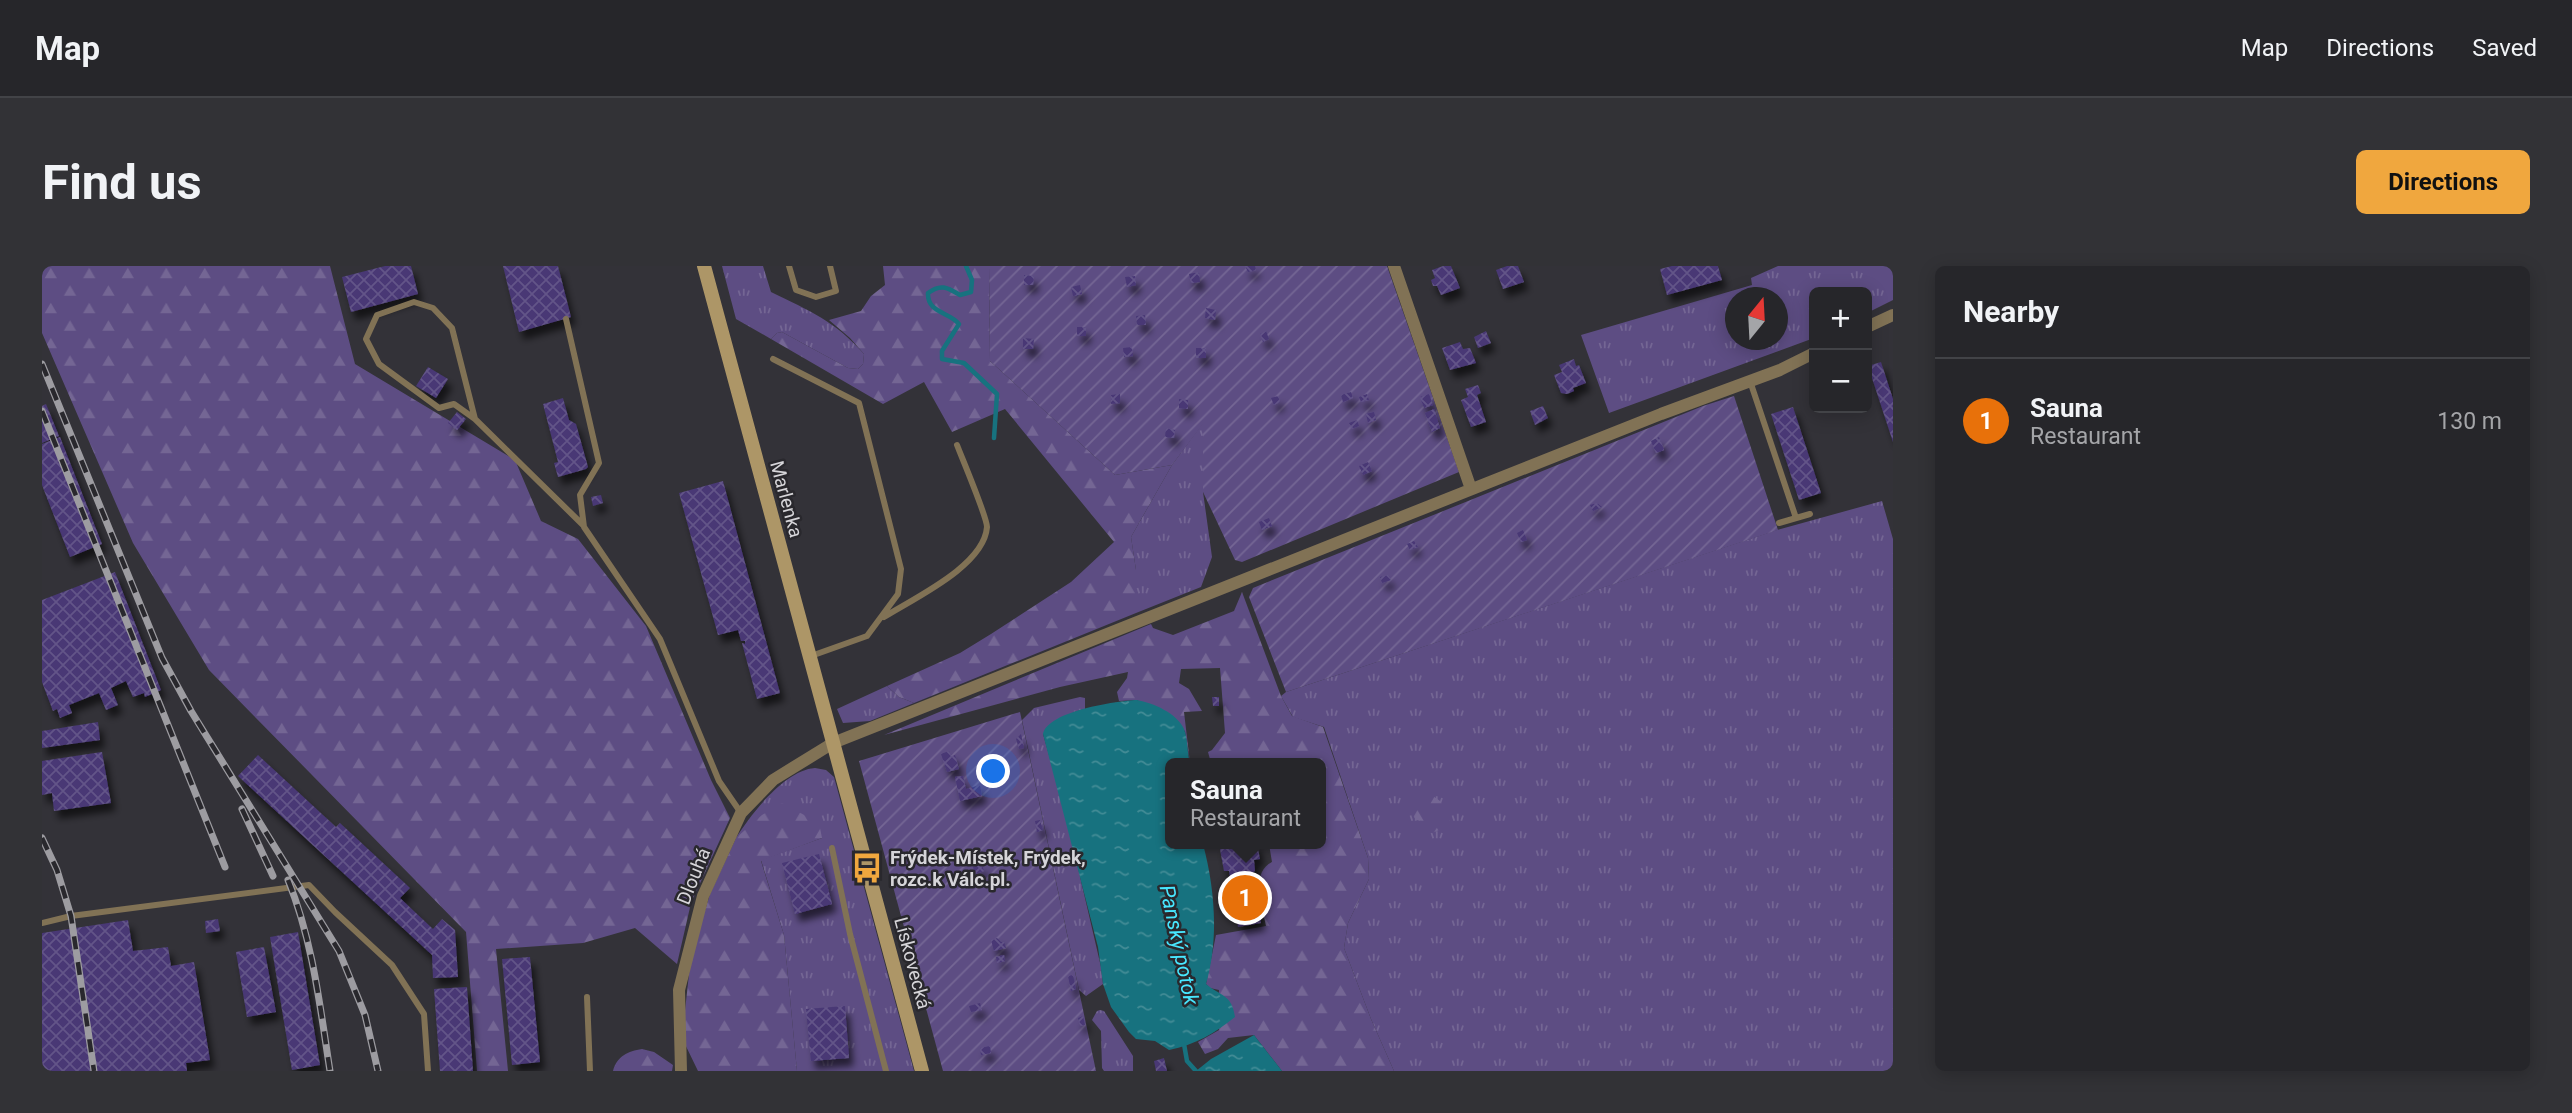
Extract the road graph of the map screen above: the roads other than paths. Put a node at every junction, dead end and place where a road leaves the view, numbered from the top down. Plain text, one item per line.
1 (704, 266) edge
2 (789, 266) edge
3 (830, 266) edge
4 (1394, 266) edge
5 (1893, 315) edge
6 (566, 318) dead end
7 (1872, 325) edge
8 (1809, 355) edge
9 (774, 359) dead end
10 (1750, 381) junction
11 (475, 419) junction
12 (957, 445) dead end
13 (1471, 489) junction
14 (1810, 514) dead end
15 (1796, 518) junction
16 (1779, 523) dead end
17 (584, 527) junction
18 (882, 618) junction
19 (810, 657) junction
20 (833, 743) junction
21 (741, 813) junction
22 (832, 848) dead end
23 (42, 923) edge
24 (587, 997) dead end
25 (428, 1071) edge
26 (590, 1071) edge
27 (681, 1071) edge
28 (886, 1071) edge
29 (922, 1071) edge

1 - 19 main road, Marlenka
2 - 3 lane
4 - 13 street
5 - 7 street
6 - 17 lane
8 - 10 street, Dlouhá
9 - 18 lane
10 - 13 street, Dlouhá
10 - 15 lane
11 - 11 lane
11 - 17 lane
12 - 18 lane
13 - 20 street, Dlouhá
14 - 15 lane
15 - 16 lane
17 - 21 lane
18 - 19 lane
19 - 20 main road, Marlenka
20 - 21 street, Dlouhá
20 - 29 main road, Lískovecká
21 - 27 street, Dlouhá
22 - 28 lane
23 - 25 lane
24 - 26 lane

